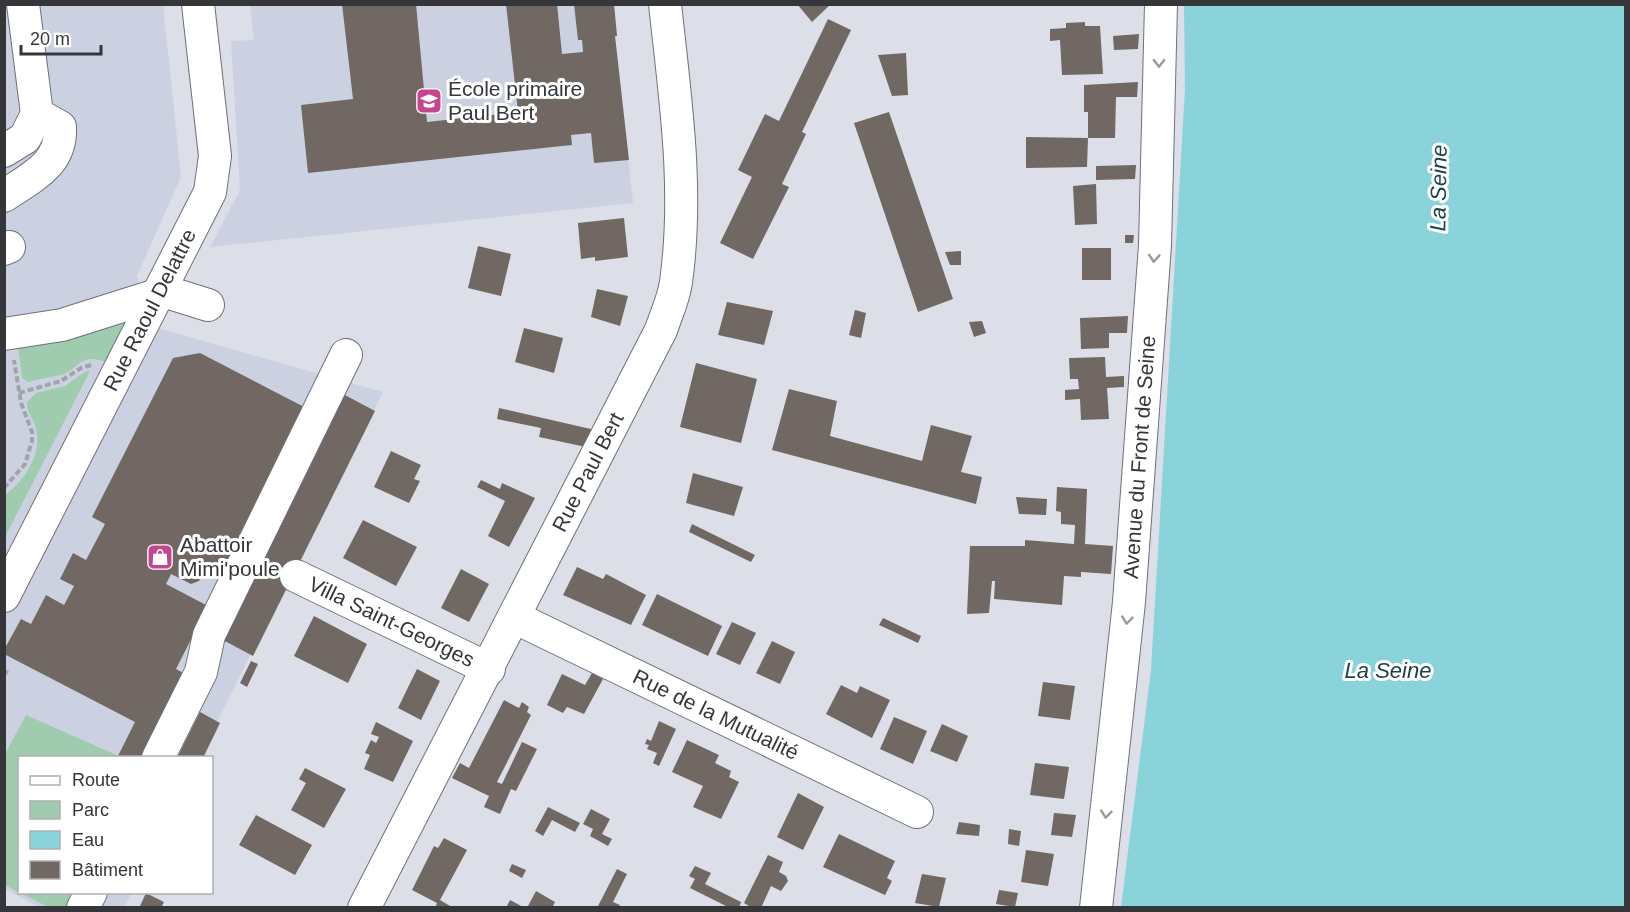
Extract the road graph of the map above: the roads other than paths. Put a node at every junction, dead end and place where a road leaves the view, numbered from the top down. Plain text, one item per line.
1 (23, 4) edge
2 (198, 4) edge
3 (665, 4) edge
4 (1161, 4) edge
5 (37, 114) junction
6 (4, 151) edge
7 (4, 196) edge
8 (159, 293) junction
9 (208, 305) dead end
10 (8, 342) edge
11 (346, 355) dead end
12 (296, 576) dead end
13 (4, 596) edge
14 (516, 618) junction
15 (489, 669) junction
16 (159, 756) edge
17 (917, 812) dead end
18 (90, 894) edge
19 (374, 904) edge
20 (83, 908) edge
21 (1096, 908) edge

1 - 5 street
2 - 8 street, Rue Raoul Delattre
3 - 14 street, Rue Paul Bert
4 -> 21 street, Avenue du Front de Seine
5 - 6 street
5 - 7 street
8 - 9 street
8 - 10 street
8 - 13 street, Rue Raoul Delattre
11 - 16 street
12 - 15 street, Villa Saint-Georges
14 - 15 street, Rue Paul Bert
14 - 17 street, Rue de la Mutualité
15 - 19 street, Rue Paul Bert
18 - 20 street

